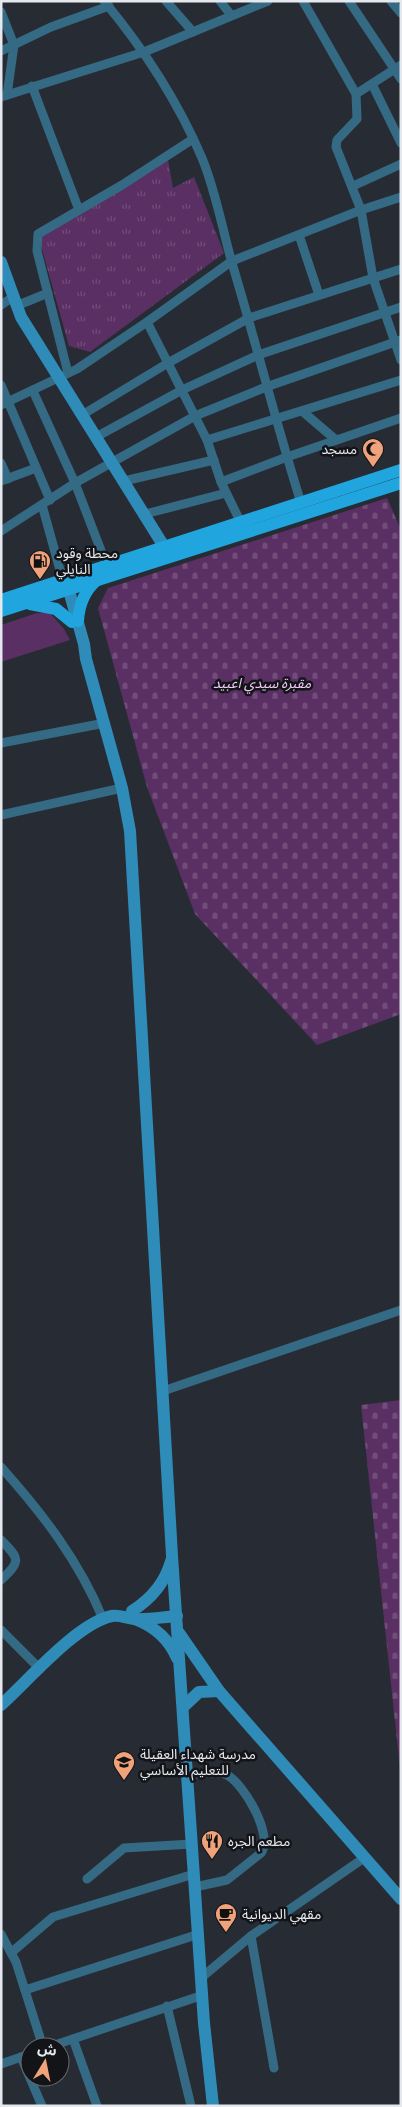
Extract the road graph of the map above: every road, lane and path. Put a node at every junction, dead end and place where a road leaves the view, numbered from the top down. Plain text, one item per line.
1 (166, 1) edge
2 (220, 1) edge
3 (268, 1) edge
4 (303, 1) edge
5 (349, 1) edge
6 (391, 1) edge
7 (106, 4) edge
8 (246, 5) edge
9 (1, 12) edge
10 (401, 13) edge
11 (231, 15) junction
12 (194, 32) junction
13 (14, 45) junction
14 (1, 51) edge
15 (144, 52) junction
16 (398, 67) edge
17 (401, 79) edge
18 (372, 84) junction
19 (32, 86) junction
20 (356, 94) junction
21 (4, 96) edge
22 (193, 139) junction
23 (401, 143) edge
24 (401, 164) edge
25 (353, 186) junction
26 (401, 197) edge
27 (79, 210) junction
28 (361, 210) junction
29 (299, 235) junction
30 (1, 262) edge
31 (232, 262) junction
32 (401, 269) edge
33 (373, 278) junction
34 (48, 293) junction
35 (319, 295) junction
36 (15, 302) junction
37 (1, 305) edge
38 (401, 307) edge
39 (384, 312) junction
40 (249, 318) junction
41 (148, 322) junction
42 (398, 341) edge
43 (258, 355) junction
44 (401, 360) edge
45 (168, 363) junction
46 (63, 375) junction
47 (401, 380) edge
48 (1, 385) edge
49 (266, 387) junction
50 (182, 390) junction
51 (33, 391) junction
52 (5, 404) edge
53 (302, 412) junction
54 (82, 415) junction
55 (196, 416) junction
56 (401, 418) edge
57 (276, 420) junction
58 (96, 437) junction
59 (207, 440) junction
60 (336, 440) junction
61 (286, 456) junction
62 (214, 460) junction
63 (1, 463) edge
64 (113, 463) junction
65 (36, 468) junction
66 (401, 470) edge
67 (5, 480) edge
68 (124, 481) junction
69 (221, 482) junction
70 (401, 482) edge
71 (75, 483) junction
72 (226, 493) junction
73 (50, 500) junction
74 (301, 503) junction
75 (42, 505) junction
76 (145, 514) junction
77 (242, 524) junction
78 (1, 531) edge
79 (164, 548) junction
80 (107, 566) junction
81 (98, 580) junction
82 (63, 583) junction
83 (2, 602) edge
84 (25, 604) junction
85 (75, 622) junction
86 (105, 723) junction
87 (1, 743) edge
88 (122, 788) junction
89 (1, 815) edge
90 (401, 1310) edge
91 (163, 1391) junction
92 (1, 1467) edge
93 (1, 1540) edge
94 (172, 1556) junction
95 (1, 1580) edge
96 (176, 1612) junction
97 (130, 1615) junction
98 (103, 1619) junction
99 (1, 1630) edge
100 (178, 1631) junction
101 (180, 1667) junction
102 (40, 1669) junction
103 (219, 1691) junction
104 (2, 1703) edge
105 (183, 1707) junction
106 (188, 1775) junction
107 (192, 1844) junction
108 (364, 1858) junction
109 (194, 1874) junction
110 (87, 1879) dead end
111 (195, 1887) junction
112 (401, 1899) edge
113 (1, 1934) edge
114 (199, 1934) junction
115 (251, 1936) junction
116 (12, 1952) junction
117 (201, 1978) junction
118 (25, 1990) junction
119 (203, 1995) junction
120 (168, 2006) junction
121 (40, 2037) edge
122 (73, 2039) junction
123 (70, 2040) edge
124 (20, 2057) edge
125 (1, 2064) edge
126 (274, 2068) dead end
127 (36, 2087) edge
128 (42, 2106) edge
129 (97, 2106) edge
130 (191, 2106) edge
131 (214, 2106) edge

1 - 12 street
2 - 11 street
3 - 8 street
4 - 20 street
5 - 16 street
6 - 10 street
7 - 13 street
7 - 15 street
8 - 11 street
9 - 13 street
11 - 12 street
12 - 15 street
13 - 14 street
13 - 21 street
15 - 19 street
15 - 22 street
16 - 17 street
16 - 18 street
18 - 20 street
18 - 23 street
19 - 21 street
19 - 27 street
20 - 25 street
22 - 27 street
22 - 31 street
24 - 25 street
25 - 28 street
26 - 28 street
27 - 34 street
28 - 29 street
28 - 33 street
29 - 31 street
29 - 35 street
30 - 36 main road
31 - 40 street
31 - 41 street
32 - 33 street
33 - 35 street
33 - 39 street
34 - 36 street
34 - 46 street
35 - 40 street
36 - 37 street
36 - 46 main road
38 - 39 street
39 - 42 street
39 - 43 street
40 - 43 street
40 - 45 street
41 - 45 street
41 - 46 street
42 - 44 street
42 - 49 street
43 - 49 street
43 - 50 street
45 - 50 street
45 - 54 street
46 - 51 street
46 - 54 main road
47 - 53 street
48 - 52 street
49 - 55 street
49 - 57 street
50 - 55 street
50 - 58 street
51 - 52 street
51 - 71 street
52 - 65 street
53 - 57 street
53 - 60 street
54 - 58 main road
55 - 59 street
55 - 64 street
56 - 60 street
57 - 59 street
57 - 61 street
58 - 64 main road
59 - 62 street
60 - 61 street
61 - 69 street
61 - 74 street
62 - 68 street
62 - 69 street
63 - 67 street
64 - 68 main road
64 - 71 street
65 - 67 street
65 - 73 street
66 - 74 main road
68 - 76 main road
69 - 72 street
70 - 81 main road
71 - 73 street
71 - 80 street
72 - 76 street
72 - 77 street
73 - 75 street
74 - 77 main road
75 - 78 street
75 - 82 street
76 - 79 main road
77 - 79 main road
79 - 80 main road
80 - 82 main road
81 - 82 main road
81 - 85 main road
82 - 83 main road
82 - 84 main road
82 - 85 main road
83 - 84 main road
84 - 85 main road
85 - 86 main road
86 - 87 street
86 - 88 main road
88 - 89 street
88 - 91 main road
90 - 91 street
91 - 94 main road
92 - 98 street
93 - 95 street
94 - 96 main road
94 - 97 main road
96 - 97 main road
96 - 100 main road
97 - 98 main road
97 - 101 main road
98 - 102 main road
99 - 102 street
100 - 101 main road
100 - 103 main road
101 - 105 main road
102 - 104 main road
103 - 105 main road
103 - 108 main road
105 - 106 main road
106 - 107 main road
106 - 111 street
107 - 109 main road
107 - 110 street
108 - 112 main road
108 - 115 street
109 - 111 main road
109 - 116 street
111 - 114 main road
113 - 116 street
114 - 117 main road
114 - 118 street
115 - 117 street
115 - 126 street
116 - 118 street
117 - 119 main road
118 - 121 street
119 - 120 street
119 - 131 main road
120 - 122 street
120 - 130 street
122 - 123 street
122 - 129 street
124 - 125 street
127 - 128 street

